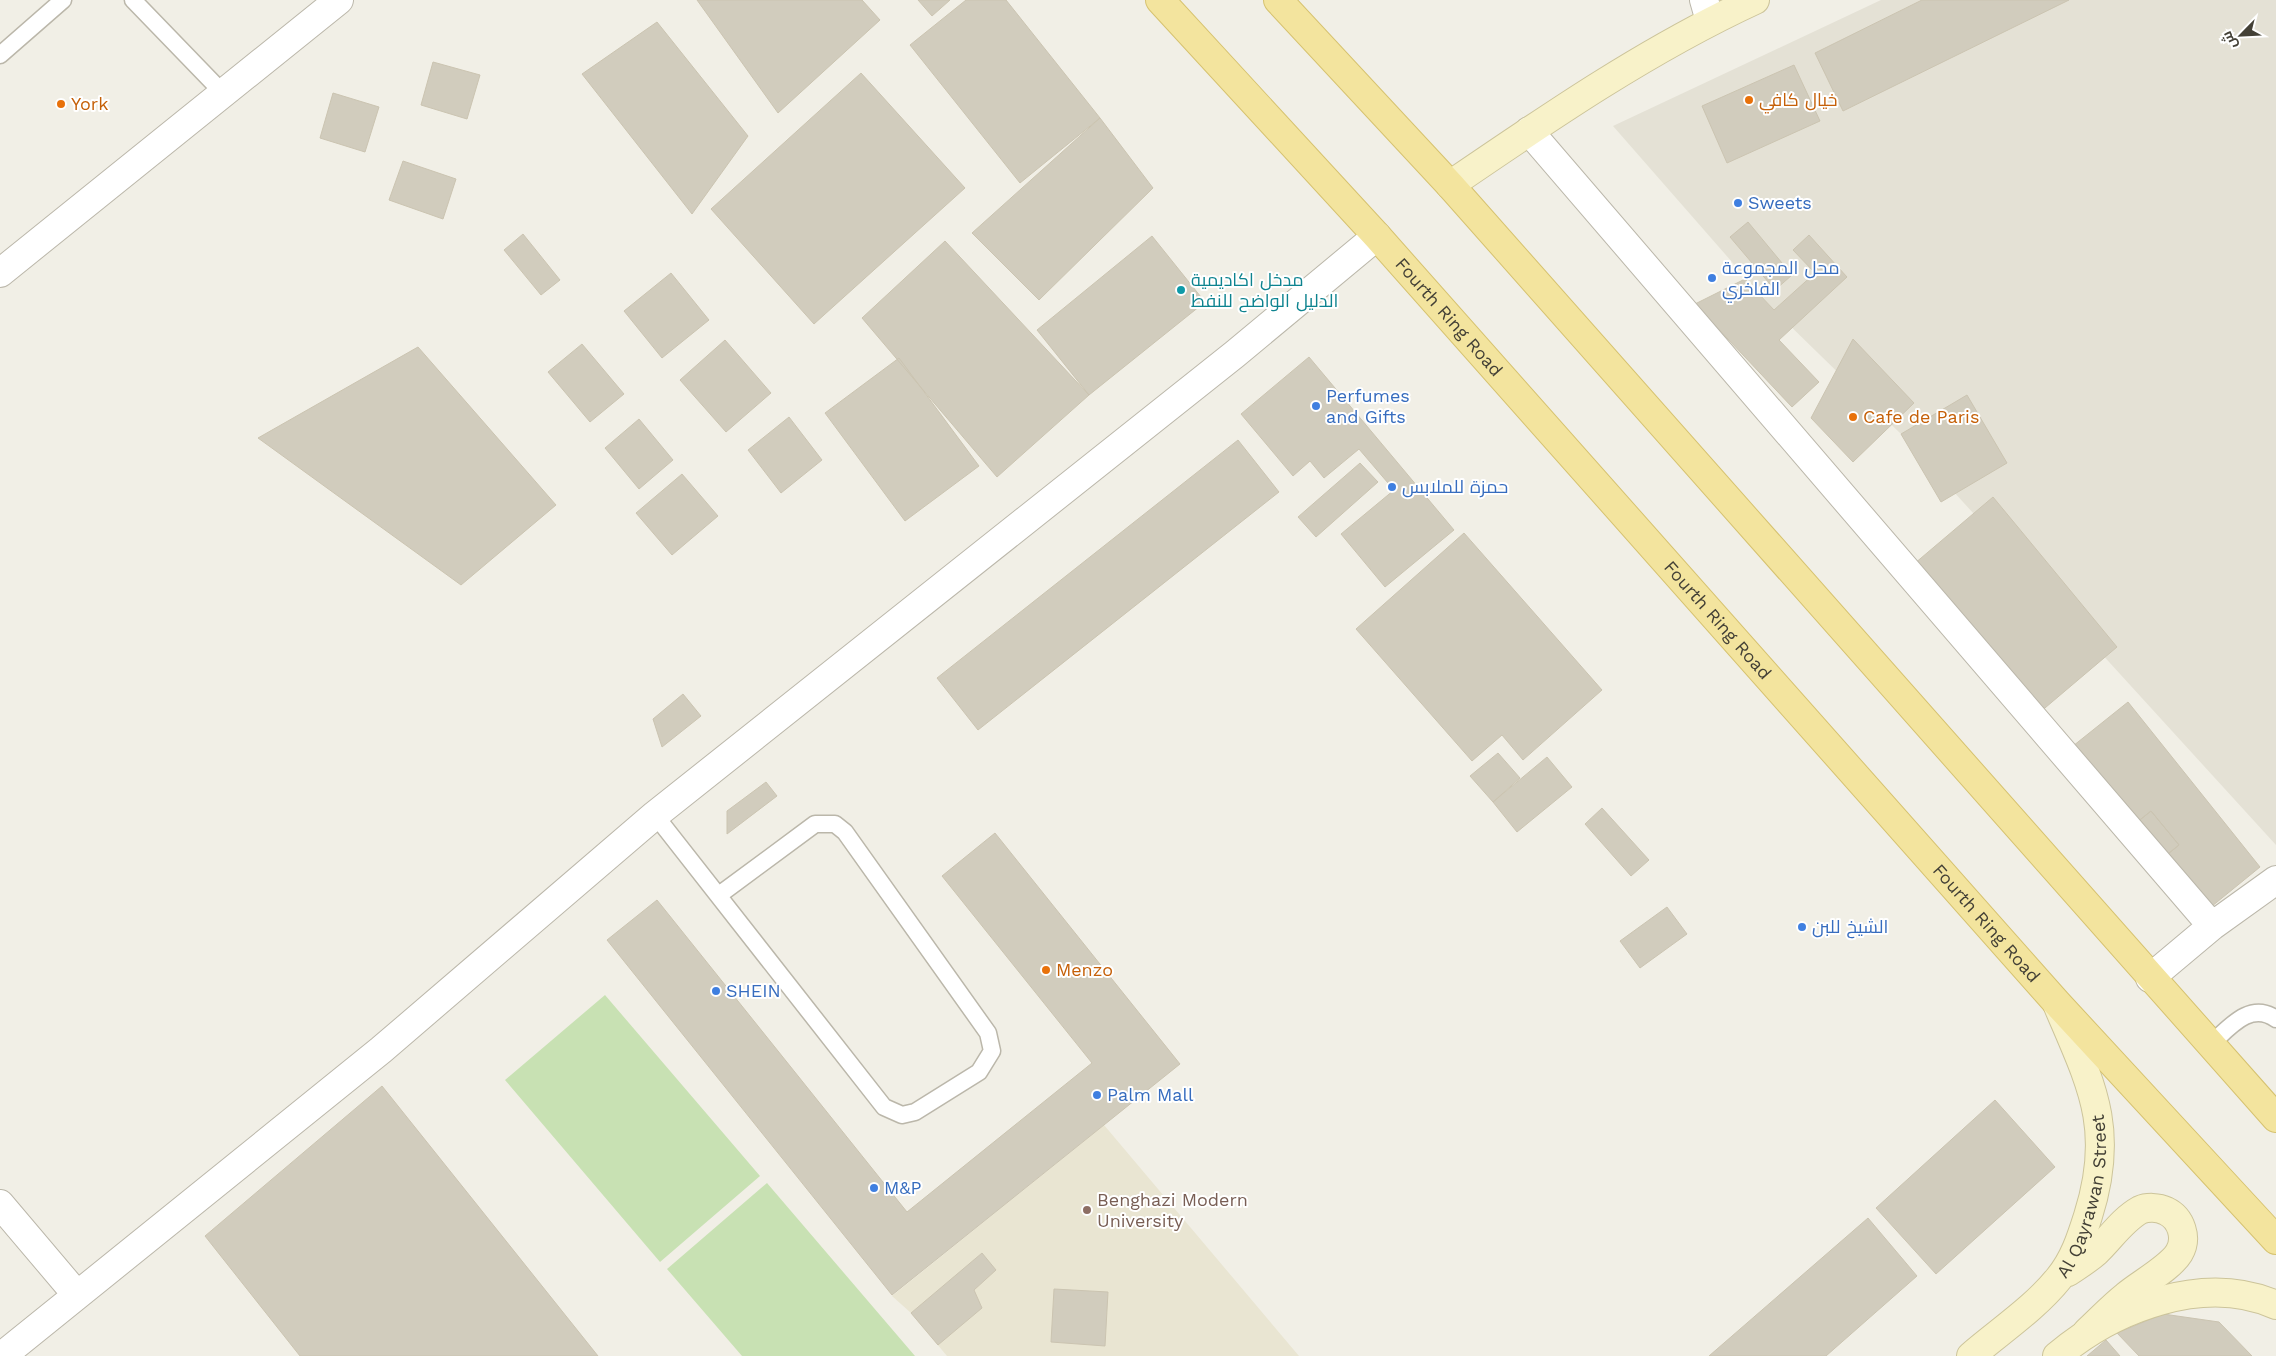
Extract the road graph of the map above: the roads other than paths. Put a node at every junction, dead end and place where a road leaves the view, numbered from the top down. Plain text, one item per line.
1 (63, 0) edge
2 (133, 0) edge
3 (339, 0) edge
4 (1160, 0) edge
5 (1278, 0) edge
6 (1755, 0) edge
7 (1707, 11) edge
8 (0, 55) edge
9 (223, 94) junction
10 (1529, 130) junction
11 (1450, 185) junction
12 (1378, 236) junction
13 (0, 273) edge
14 (655, 815) junction
15 (2276, 880) edge
16 (719, 895) junction
17 (2212, 926) junction
18 (2150, 978) junction
19 (2057, 1003) junction
20 (2276, 1018) edge
21 (2210, 1045) junction
22 (2276, 1118) edge
23 (0, 1204) edge
24 (2276, 1240) edge
25 (2061, 1277) junction
26 (77, 1295) junction
27 (2276, 1305) edge
28 (2087, 1332) junction
29 (2, 1356) edge
30 (1971, 1356) edge
31 (2057, 1356) edge

1 - 8 lane
2 - 9 lane
3 - 9 street
4 - 12 main road, Fourth Ring Road
5 - 11 main road
6 - 7 main road
7 - 10 main road
9 - 13 street
10 - 11 main road
10 - 17 street
11 - 18 main road
12 - 14 street
12 - 19 main road, Fourth Ring Road
14 - 16 lane
14 - 26 street
15 - 17 street
16 - 16 lane
17 - 18 street
18 - 21 main road
19 - 24 main road, Fourth Ring Road
19 - 25 main road, Al Qayrawan Street
20 - 21 lane
21 - 22 main road
23 - 26 street
25 - 28 main road
25 - 30 main road, Al Qayrawan Street
26 - 29 street
27 - 28 main road
28 - 31 main road

